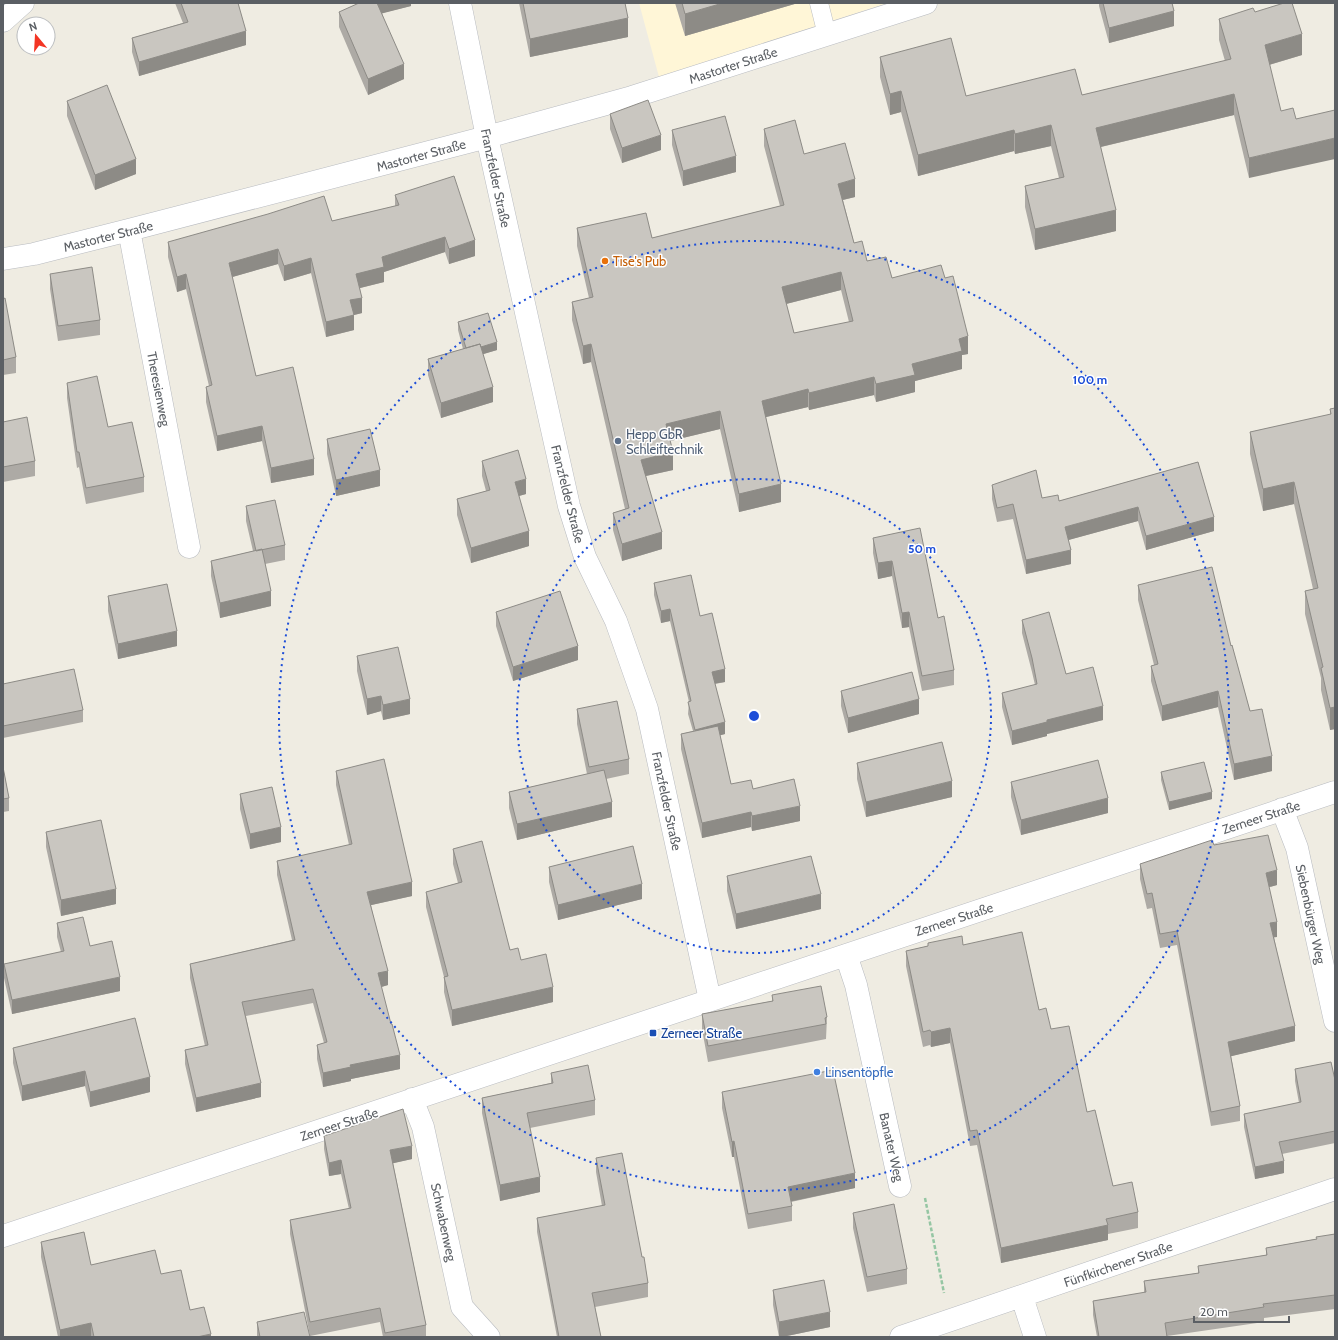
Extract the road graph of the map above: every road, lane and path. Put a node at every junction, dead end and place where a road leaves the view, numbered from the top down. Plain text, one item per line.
1 (23, 3) edge
2 (460, 3) edge
3 (818, 3) edge
4 (919, 4) edge
5 (3, 21) edge
6 (827, 35) junction
7 (487, 137) junction
8 (129, 230) junction
9 (3, 259) edge
10 (189, 547) dead end
11 (1335, 792) edge
12 (1282, 810) junction
13 (846, 955) junction
14 (710, 1000) junction
15 (1335, 1021) edge
16 (412, 1099) junction
17 (900, 1186) joint
18 (1335, 1190) edge
19 (3, 1236) edge
20 (1022, 1296) junction
21 (950, 1321) junction
22 (489, 1337) edge
23 (901, 1337) edge
24 (1035, 1337) edge

1 - 5 street
2 - 7 street, Franzfelder Straße
3 - 6 lane
4 - 6 street, Mastorter Straße
6 - 7 street, Mastorter Straße
7 - 8 street, Mastorter Straße
7 - 14 street, Franzfelder Straße
8 - 9 street, Mastorter Straße
8 - 10 street, Theresienweg
11 - 12 street, Zerneer Straße
12 - 13 street, Zerneer Straße
12 - 15 street, Siebenbürger Weg
13 - 14 street, Zerneer Straße
13 - 17 street, Banater Weg
14 - 16 street, Zerneer Straße
16 - 19 street, Zerneer Straße
16 - 22 street, Schwabenweg
17 - 21 path, Banater Weg
18 - 20 street, Fünfkirchener Straße
20 - 21 street, Fünfkirchener Straße
20 - 24 street
21 - 23 street, Fünfkirchener Straße

